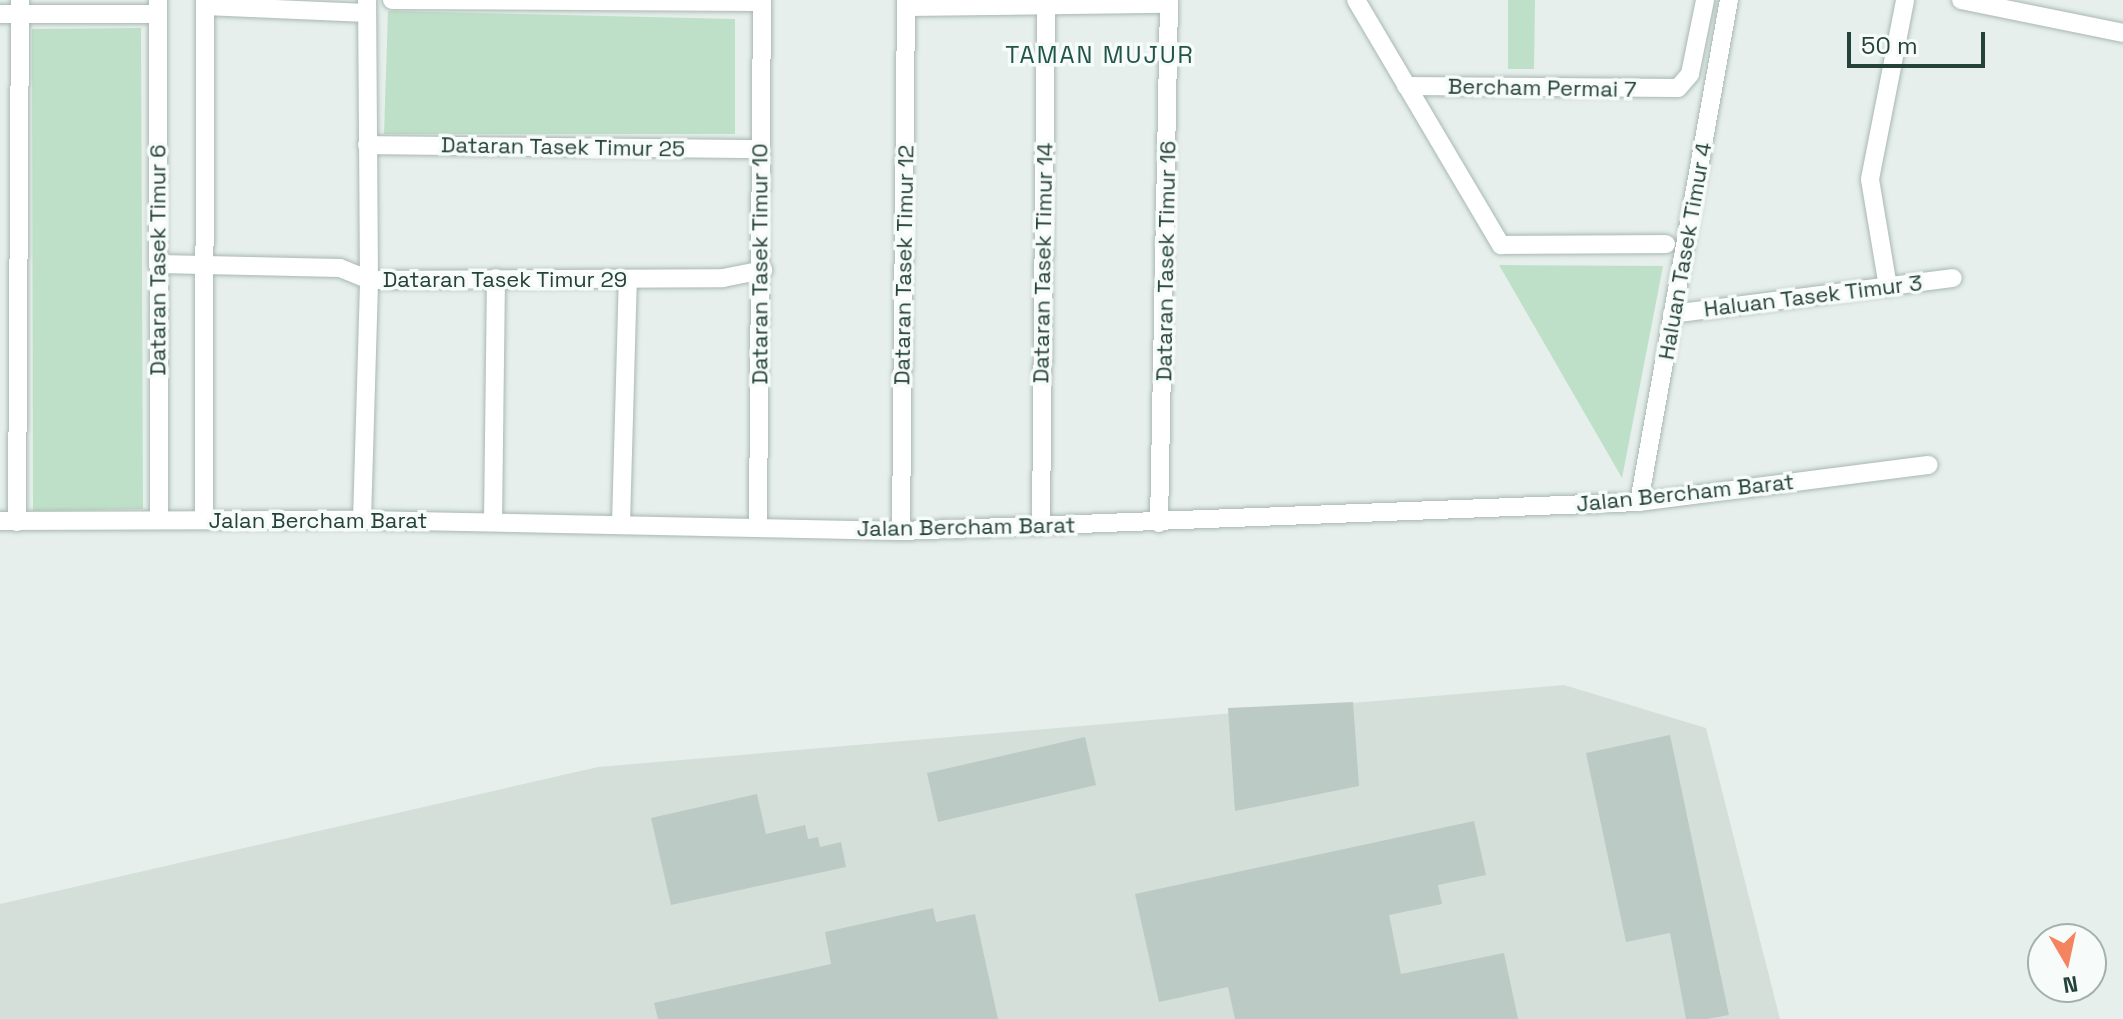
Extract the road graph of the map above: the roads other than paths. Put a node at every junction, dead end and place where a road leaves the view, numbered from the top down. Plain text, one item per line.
1 (392, 0) edge
2 (1356, 0) edge
3 (1705, 0) edge
4 (1729, 0) edge
5 (1905, 0) edge
6 (1961, 0) edge
7 (762, 1) edge
8 (1169, 2) edge
9 (205, 3) edge
10 (1046, 3) edge
11 (906, 4) edge
12 (367, 6) edge
13 (20, 7) edge
14 (158, 7) edge
15 (0, 14) edge
16 (2123, 33) edge
17 (1406, 86) junction
18 (367, 145) junction
19 (9, 147) edge
20 (759, 149) junction
21 (1666, 244) dead end
22 (159, 264) junction
23 (201, 265) junction
24 (763, 270) junction
25 (8, 275) edge
26 (496, 278) junction
27 (1953, 278) dead end
28 (369, 280) junction
29 (628, 280) junction
30 (1888, 287) junction
31 (1672, 314) junction
32 (1929, 465) dead end
33 (1639, 502) junction
34 (159, 520) junction
35 (204, 520) junction
36 (362, 520) junction
37 (8, 522) edge
38 (493, 522) junction
39 (1159, 523) junction
40 (621, 524) junction
41 (1041, 526) junction
42 (758, 527) junction
43 (901, 531) junction

1 - 7 street
2 - 17 street
3 - 17 street, Bercham Permai 7
4 - 31 street, Haluan Tasek Timur 4
5 - 30 street
6 - 16 street
7 - 20 street, Dataran Tasek Timur 10
8 - 10 street
8 - 39 street, Dataran Tasek Timur 16
9 - 12 street
9 - 23 street, Dataran Tasek Timur 6
10 - 11 street
10 - 41 street, Dataran Tasek Timur 14
11 - 43 street, Dataran Tasek Timur 12
12 - 18 street
13 - 14 street
13 - 15 street
13 - 19 street
14 - 22 street, Dataran Tasek Timur 6
17 - 21 street
18 - 20 street, Dataran Tasek Timur 25
18 - 28 street
19 - 25 street
20 - 24 street, Dataran Tasek Timur 10
22 - 23 street, Dataran Tasek Timur 29
22 - 34 street, Dataran Tasek Timur 6
23 - 28 street, Dataran Tasek Timur 29
23 - 35 street, Dataran Tasek Timur 6
24 - 29 street, Dataran Tasek Timur 29
24 - 42 street, Dataran Tasek Timur 10
25 - 37 street
26 - 28 street, Dataran Tasek Timur 29
26 - 29 street, Dataran Tasek Timur 29
26 - 38 street
27 - 30 street, Haluan Tasek Timur 3
28 - 36 street
29 - 40 street
30 - 31 street, Haluan Tasek Timur 3
31 - 33 street, Haluan Tasek Timur 4
32 - 33 street, Jalan Bercham Barat
33 - 39 street, Jalan Bercham Barat
34 - 35 street, Jalan Bercham Barat
34 - 37 street, Jalan Bercham Barat
35 - 36 street, Jalan Bercham Barat
36 - 38 street, Jalan Bercham Barat
38 - 40 street, Jalan Bercham Barat
39 - 41 street, Jalan Bercham Barat
40 - 42 street, Jalan Bercham Barat
41 - 43 street, Jalan Bercham Barat
42 - 43 street, Jalan Bercham Barat

